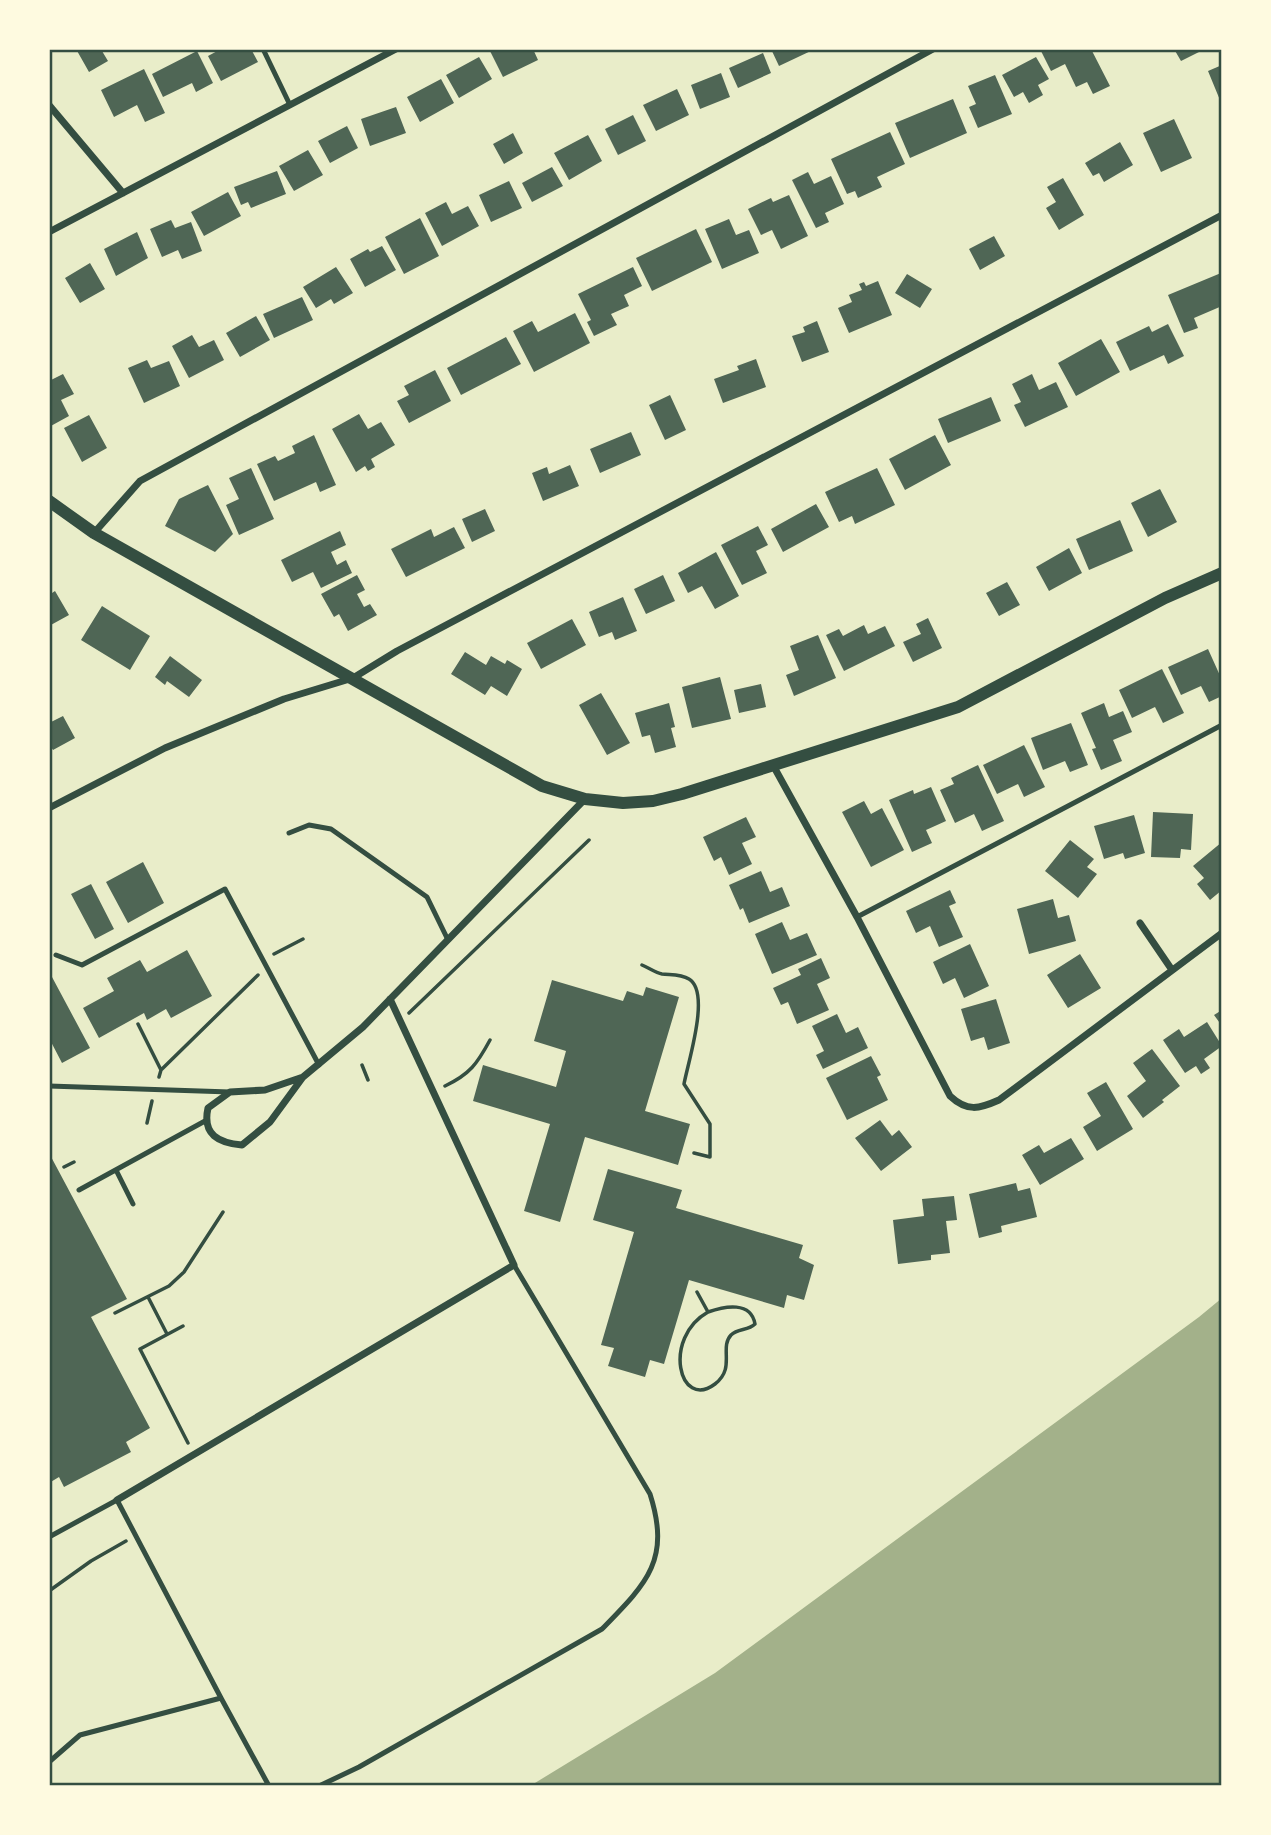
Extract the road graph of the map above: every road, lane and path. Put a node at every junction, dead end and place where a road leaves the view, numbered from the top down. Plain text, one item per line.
1 (263, 49) edge
2 (396, 49) edge
3 (933, 49) edge
4 (49, 105) edge
5 (290, 105) junction
6 (123, 193) junction
7 (1222, 215) edge
8 (49, 232) edge
9 (49, 501) edge
10 (94, 533) junction
11 (1222, 573) edge
12 (353, 678) junction
13 (1222, 725) edge
14 (774, 767) junction
15 (585, 799) junction
16 (49, 808) edge
17 (289, 833) dead end
18 (589, 840) dead end
19 (857, 917) junction
20 (1140, 923) dead end
21 (1222, 933) edge
22 (303, 939) dead end
23 (448, 940) junction
24 (56, 955) dead end
25 (265, 963) junction
26 (642, 965) dead end
27 (1172, 970) junction
28 (390, 999) junction
29 (401, 1021) junction
30 (138, 1024) dead end
31 (490, 1040) dead end
32 (319, 1065) junction
33 (362, 1065) dead end
34 (161, 1070) junction
35 (303, 1077) junction
36 (368, 1080) dead end
37 (49, 1086) edge
38 (155, 1090) junction
39 (433, 1091) junction
40 (230, 1092) junction
41 (205, 1121) junction
42 (147, 1123) dead end
43 (694, 1153) dead end
44 (74, 1162) dead end
45 (64, 1167) dead end
46 (116, 1170) junction
47 (79, 1190) dead end
48 (133, 1204) dead end
49 (223, 1212) dead end
50 (514, 1265) junction
51 (697, 1292) dead end
52 (148, 1297) junction
53 (708, 1312) junction
54 (115, 1313) dead end
55 (183, 1326) dead end
56 (167, 1335) junction
57 (189, 1445) dead end
58 (117, 1500) junction
59 (136, 1536) junction
60 (49, 1537) edge
61 (49, 1591) edge
62 (221, 1699) junction
63 (49, 1762) edge
64 (269, 1786) edge
65 (319, 1786) edge

1 - 5 lane
2 - 5 street
3 - 10 street
4 - 6 street
5 - 6 street
6 - 8 street
7 - 12 street
9 - 10 street
10 - 12 street
11 - 14 street
12 - 15 street
12 - 16 street
13 - 19 lane
14 - 15 street
14 - 19 street
15 - 23 street
17 - 23 lane
18 - 29 path
19 - 27 street
20 - 27 street
21 - 27 street
22 - 25 path
23 - 28 street
24 - 25 lane
25 - 32 lane
25 - 34 path
26 - 43 path
28 - 29 street
28 - 32 street
29 - 39 street
30 - 34 path
31 - 39 path
32 - 35 street
33 - 36 path
34 - 38 path
35 - 40 street
35 - 41 street
37 - 38 lane
38 - 40 lane
38 - 42 path
39 - 50 street
40 - 41 street
41 - 46 lane
44 - 45 path
46 - 47 lane
46 - 48 lane
49 - 52 path
50 - 58 street
50 - 65 lane
51 - 53 path
52 - 54 path
52 - 56 path
53 - 53 path
55 - 56 path
56 - 57 path
58 - 59 lane
58 - 60 lane
59 - 61 path
59 - 62 lane
62 - 63 lane
62 - 64 lane

